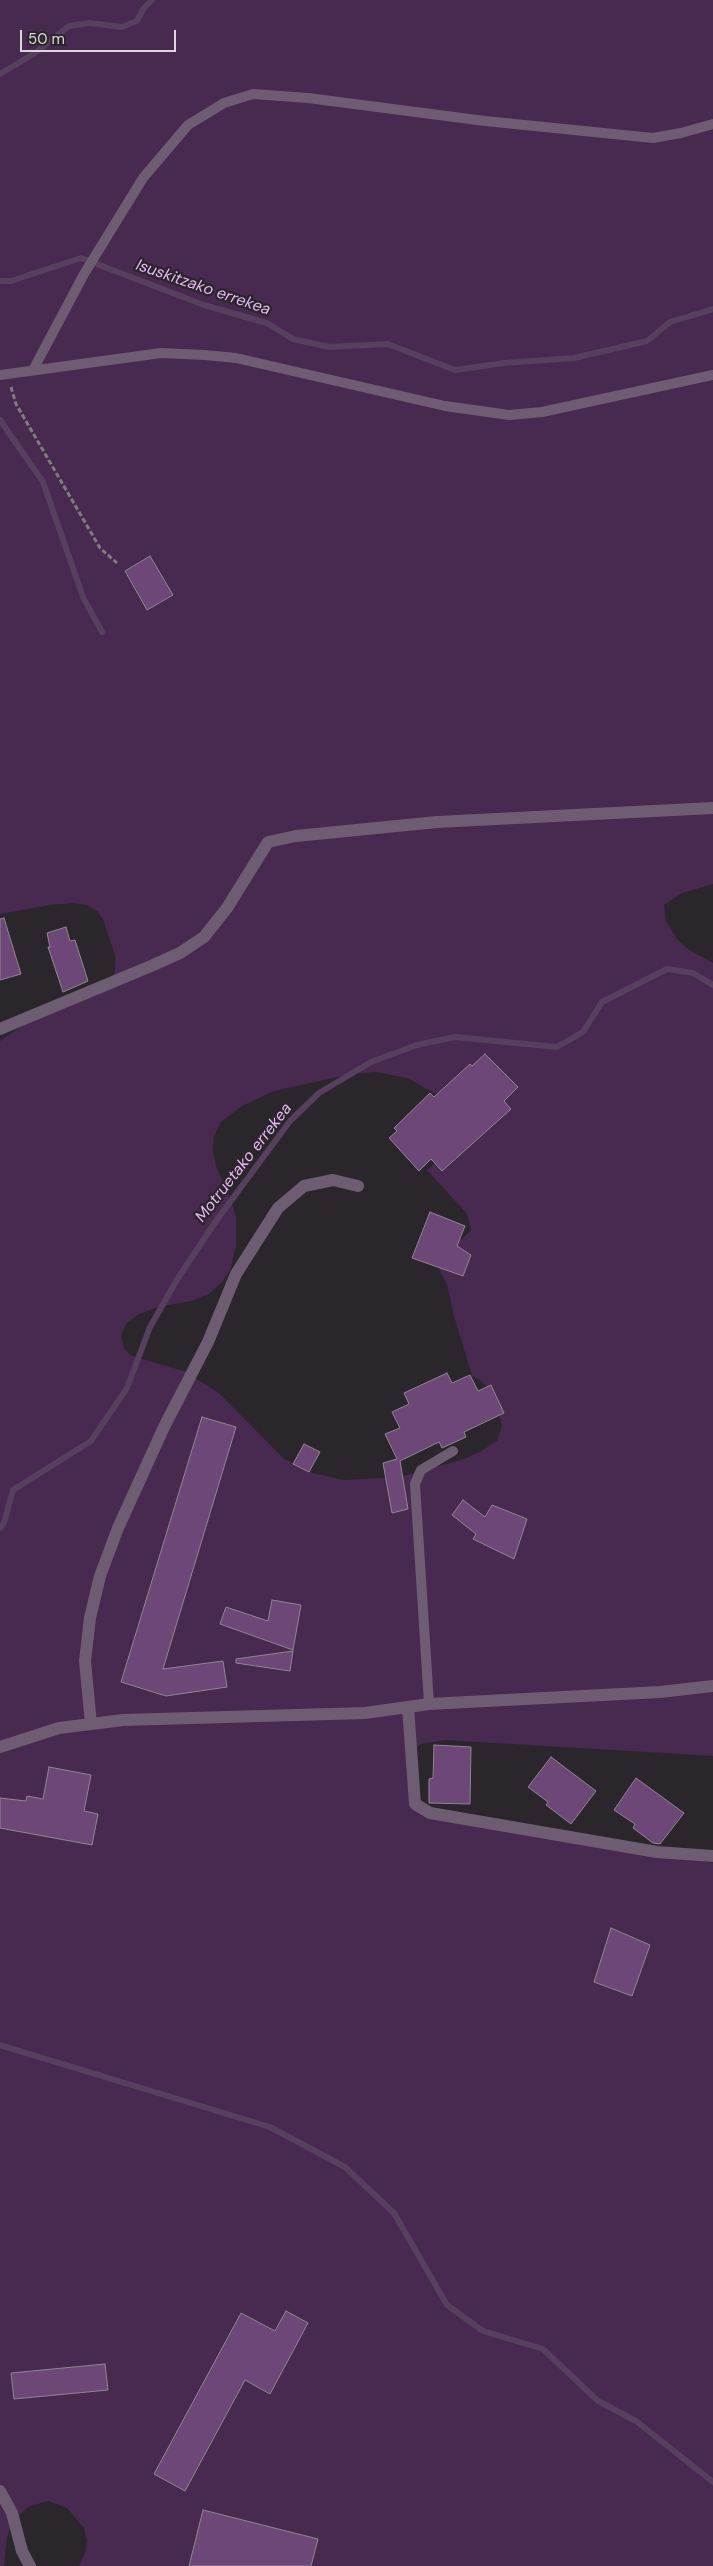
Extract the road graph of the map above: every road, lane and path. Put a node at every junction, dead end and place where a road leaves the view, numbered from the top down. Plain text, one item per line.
1 (713, 124) edge
2 (33, 370) junction
3 (4, 374) edge
4 (713, 375) edge
5 (117, 563) dead end
6 (713, 808) edge
7 (0, 1029) edge
8 (358, 1186) dead end
9 (453, 1451) dead end
10 (713, 1686) edge
11 (429, 1704) junction
12 (408, 1707) junction
13 (91, 1724) junction
14 (0, 1747) edge
15 (713, 1856) edge
16 (0, 2492) edge
17 (30, 2566) edge

1 - 2 lane
2 - 3 lane
2 - 4 lane
3 - 5 path
6 - 7 street
8 - 13 street
9 - 11 lane
10 - 11 street
11 - 12 street
12 - 13 street
12 - 15 street
13 - 14 street
16 - 17 street

